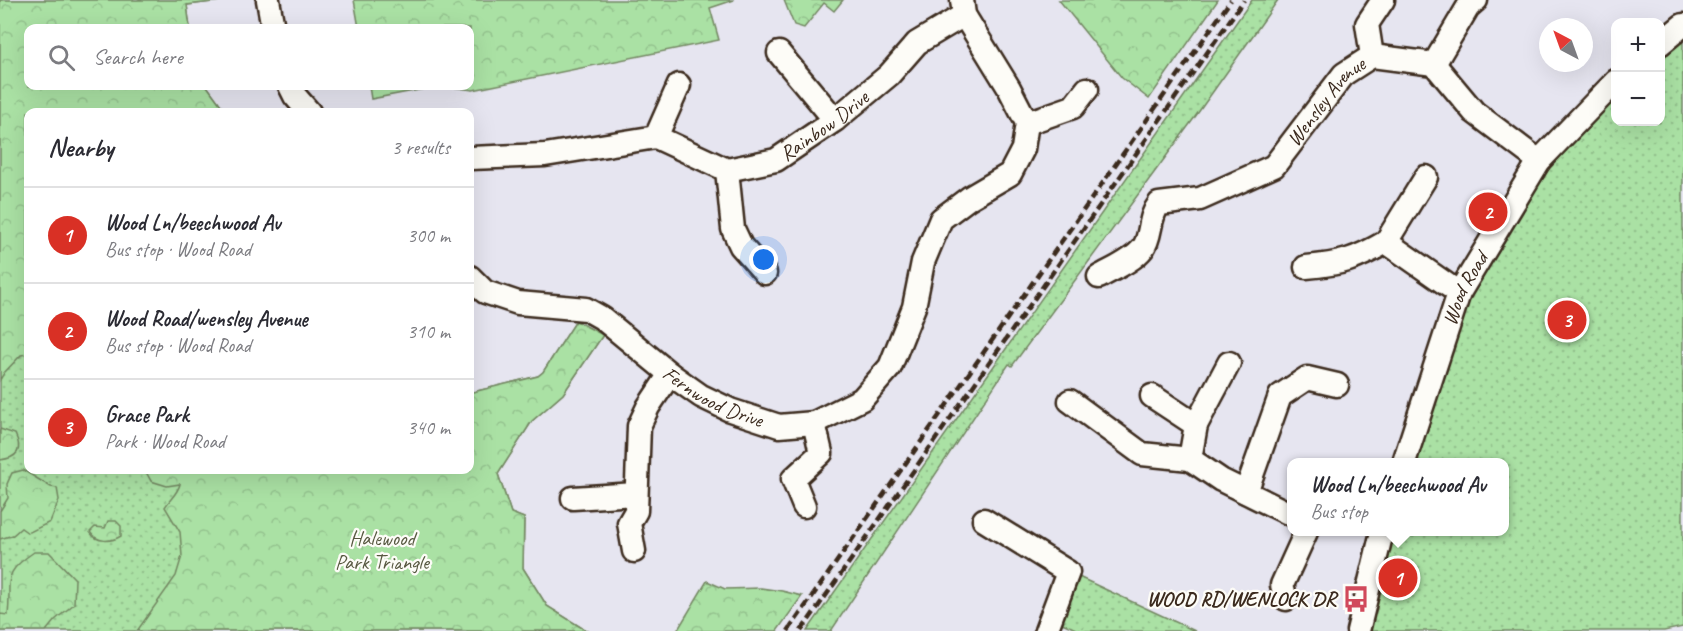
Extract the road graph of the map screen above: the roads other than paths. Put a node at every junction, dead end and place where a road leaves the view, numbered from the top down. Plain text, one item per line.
1 (268, 0) edge
2 (1383, 0) edge
3 (1476, 0) edge
4 (963, 8) edge
5 (272, 24) edge
6 (1683, 25) edge
7 (1665, 40) edge
8 (778, 53) dead end
9 (1372, 56) junction
10 (1434, 64) junction
11 (679, 85) dead end
12 (1611, 86) edge
13 (1087, 89) dead end
14 (292, 90) edge
15 (306, 108) edge
16 (835, 120) junction
17 (1028, 123) junction
18 (656, 137) junction
19 (474, 158) edge
20 (1539, 161) junction
21 (727, 170) junction
22 (1426, 177) dead end
23 (1386, 242) junction
24 (1305, 267) dead end
25 (765, 273) dead end
26 (1099, 278) dead end
27 (474, 281) edge
28 (1460, 292) junction
29 (1229, 363) dead end
30 (670, 374) junction
31 (1337, 385) dead end
32 (1152, 396) dead end
33 (1070, 401) dead end
34 (814, 423) junction
35 (1196, 425) junction
36 (1405, 458) edge
37 (1190, 459) junction
38 (1246, 492) junction
39 (636, 494) junction
40 (573, 498) dead end
41 (804, 506) dead end
42 (1287, 512) edge
43 (984, 520) dead end
44 (1304, 536) edge
45 (1381, 536) edge
46 (634, 551) dead end
47 (1286, 598) dead end
48 (1046, 631) edge
49 (1358, 631) edge

1 - 5 street
2 - 9 street
3 - 10 street
4 - 16 street, Rainbow Drive
4 - 17 street
6 - 7 street
8 - 16 street
9 - 10 street, Wensley Avenue
9 - 26 street, Wensley Avenue
10 - 20 street
11 - 18 street
12 - 20 street, Wood Road
13 - 17 street
14 - 15 street
16 - 21 street, Rainbow Drive
17 - 34 street, Fernwood Drive
18 - 19 street
18 - 21 street
20 - 28 street, Wood Road
21 - 25 street
22 - 23 street
23 - 24 street
23 - 28 street
27 - 30 street, Fernwood Drive
28 - 36 street, Wood Road
29 - 35 street
30 - 34 street, Fernwood Drive
30 - 39 street
31 - 38 street
32 - 35 street
33 - 37 street
34 - 41 street
35 - 37 street
37 - 38 street
38 - 42 street
39 - 40 street
39 - 46 street
43 - 48 street
44 - 47 street
45 - 49 street

